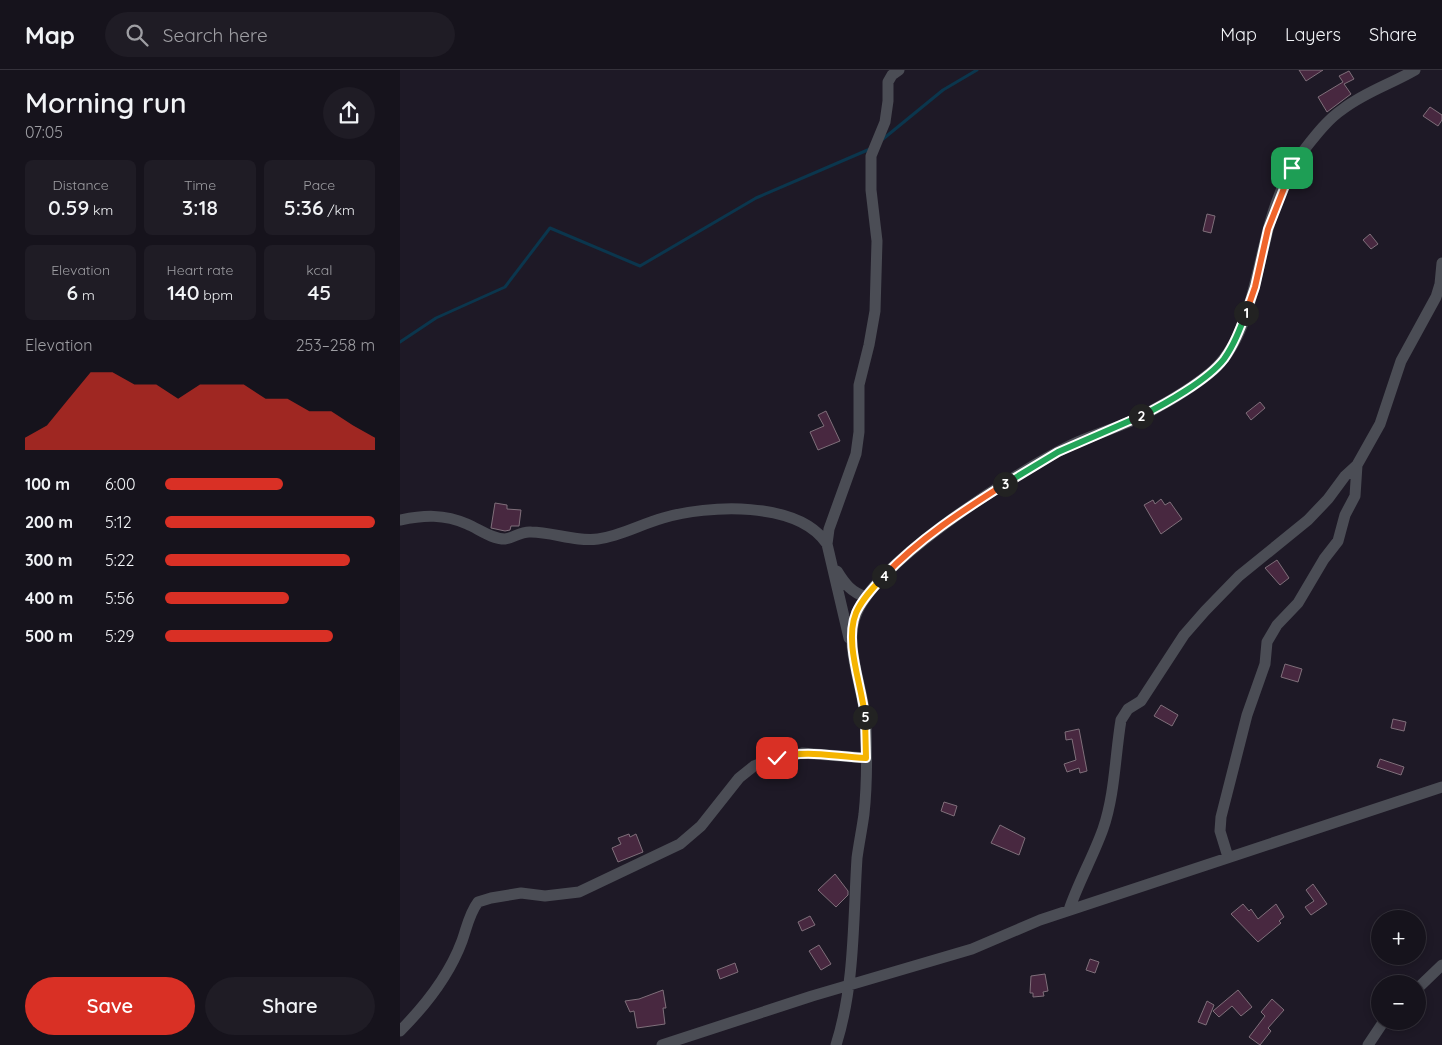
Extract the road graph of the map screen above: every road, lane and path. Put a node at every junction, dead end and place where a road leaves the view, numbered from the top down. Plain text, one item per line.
1 (899, 70) edge
2 (1415, 70) edge
3 (1442, 262) edge
4 (1357, 465) junction
5 (400, 520) edge
6 (827, 544) junction
7 (832, 563) junction
8 (866, 597) junction
9 (852, 647) junction
10 (866, 758) junction
11 (1442, 787) edge
12 (1228, 857) junction
13 (1069, 910) junction
14 (1442, 965) edge
15 (1426, 980) edge
16 (850, 986) junction
17 (1378, 1030) edge
18 (400, 1031) edge
19 (662, 1045) edge
20 (836, 1045) edge
21 (1368, 1045) edge

1 - 6 street
2 - 8 street
3 - 4 street
4 - 12 street
4 - 13 street
5 - 6 street
6 - 7 street
7 - 8 street
7 - 9 street
8 - 9 street
9 - 10 street
10 - 16 street
10 - 18 street
11 - 12 street
12 - 13 street
13 - 16 street
14 - 15 street
16 - 19 street
16 - 20 street
17 - 21 street

